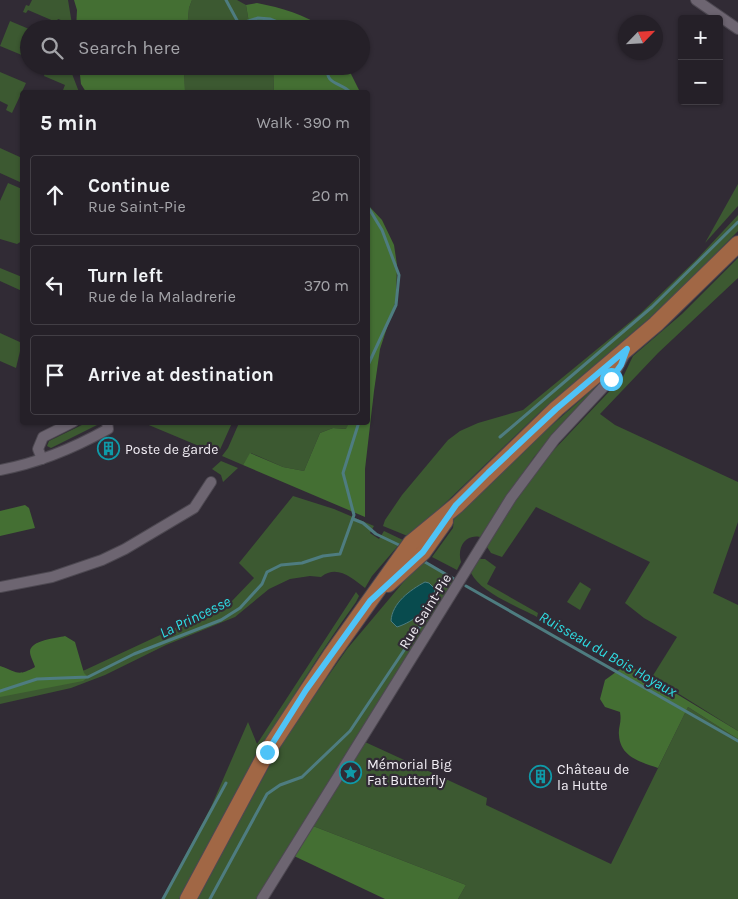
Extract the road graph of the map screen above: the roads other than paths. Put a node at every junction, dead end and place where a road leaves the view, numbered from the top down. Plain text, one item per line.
1 (696, 0) edge
2 (738, 29) edge
3 (738, 244) edge
4 (627, 349) junction
5 (67, 425) edge
6 (107, 425) edge
7 (42, 459) junction
8 (0, 470) edge
9 (211, 482) dead end
10 (0, 587) edge
11 (188, 899) edge
12 (262, 899) edge

1 - 2 street
3 - 4 main road
4 - 11 main road
4 - 12 street, Rue Saint-Pie
5 - 7 street
6 - 7 street
7 - 8 street
9 - 10 street

